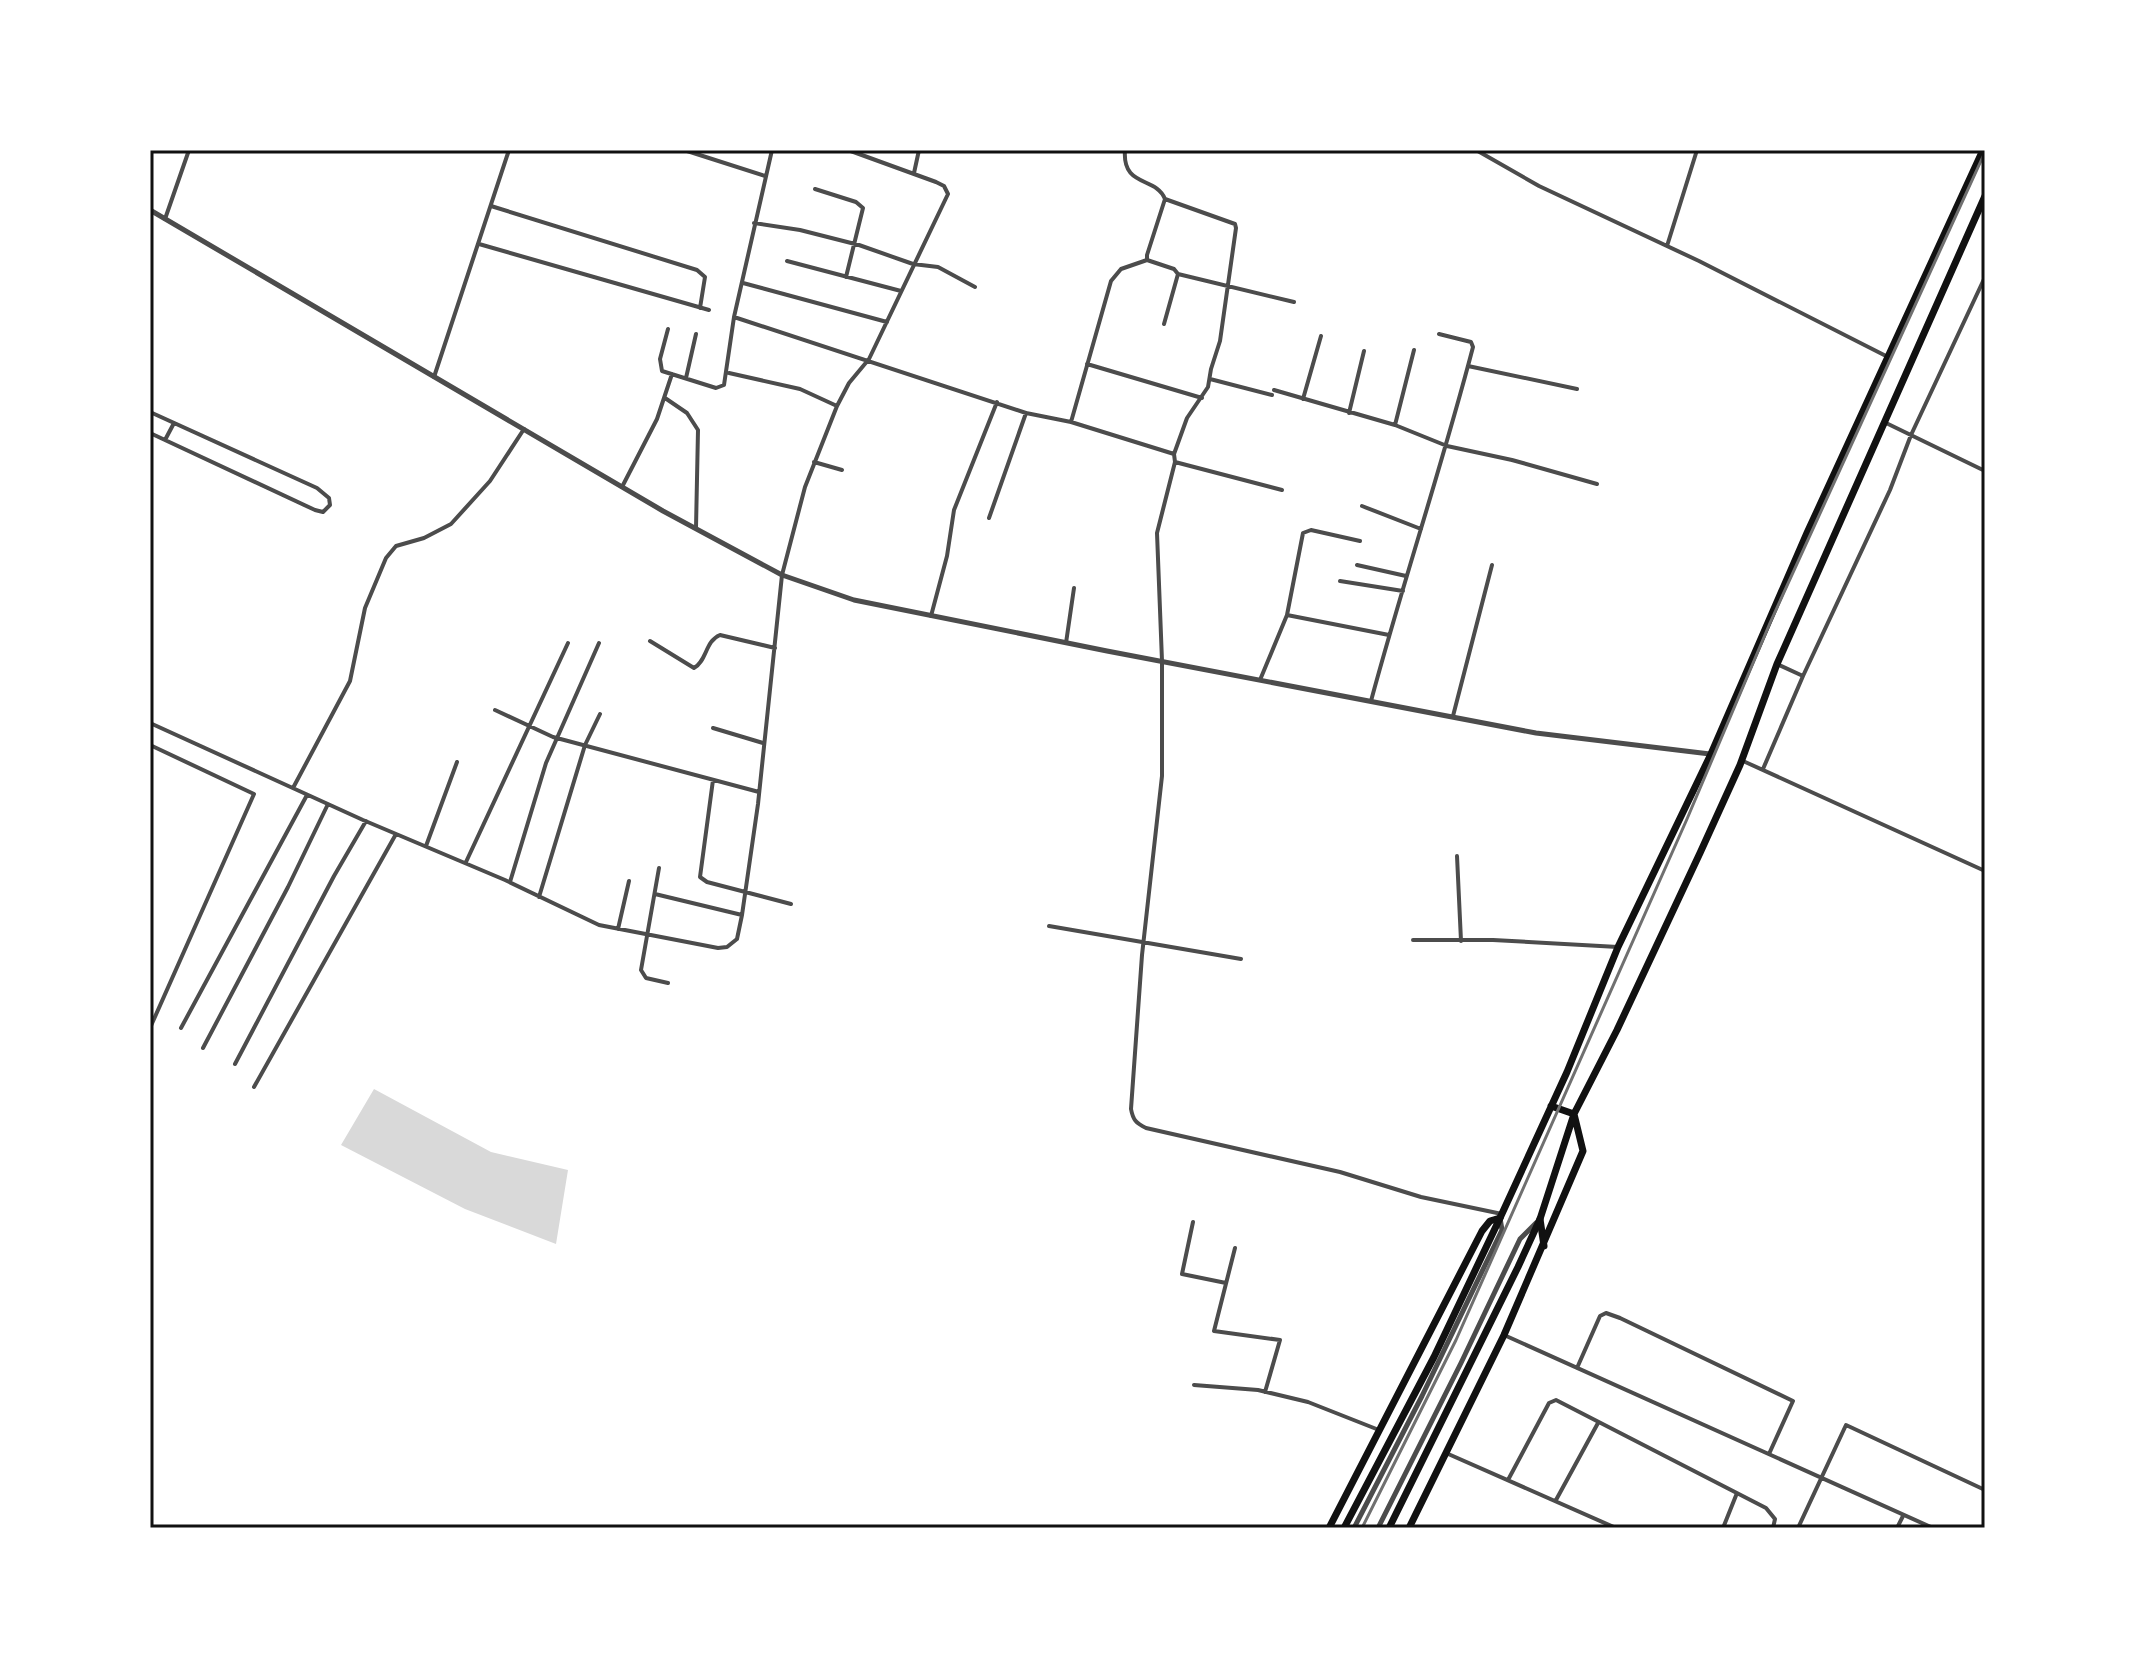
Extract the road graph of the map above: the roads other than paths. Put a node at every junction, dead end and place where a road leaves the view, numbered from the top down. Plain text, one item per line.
1 (189, 150) edge
2 (509, 150) edge
3 (684, 150) edge
4 (772, 150) edge
5 (848, 150) edge
6 (919, 150) edge
7 (1125, 150) edge
8 (1476, 150) edge
9 (1697, 150) edge
10 (1983, 150) edge
11 (914, 173) junction
12 (765, 176) junction
13 (815, 189) dead end
14 (1985, 196) edge
15 (1165, 199) junction
16 (491, 206) junction
17 (150, 210) edge
18 (165, 219) junction
19 (754, 223) junction
20 (479, 244) junction
21 (855, 244) junction
22 (1667, 246) junction
23 (1147, 260) junction
24 (787, 261) dead end
25 (913, 264) junction
26 (1178, 274) junction
27 (846, 277) junction
28 (1985, 277) edge
29 (743, 283) junction
30 (1228, 285) junction
31 (975, 287) dead end
32 (901, 291) junction
33 (1294, 302) dead end
34 (700, 308) junction
35 (709, 310) dead end
36 (734, 317) junction
37 (887, 322) junction
38 (1164, 324) dead end
39 (668, 329) dead end
40 (696, 334) dead end
41 (1439, 334) dead end
42 (1321, 336) dead end
43 (1414, 350) dead end
44 (1364, 351) dead end
45 (1889, 357) junction
46 (869, 359) junction
47 (1087, 364) junction
48 (1468, 366) junction
49 (728, 373) junction
50 (672, 374) junction
51 (434, 377) junction
52 (686, 378) junction
53 (1210, 379) junction
54 (1577, 389) dead end
55 (665, 398) junction
56 (1202, 398) junction
57 (1303, 399) junction
58 (997, 402) junction
59 (837, 406) junction
60 (150, 412) edge
61 (1026, 413) junction
62 (1349, 413) junction
63 (1071, 422) junction
64 (1884, 422) junction
65 (174, 423) junction
66 (1395, 425) junction
67 (524, 429) junction
68 (150, 433) edge
69 (1911, 435) junction
70 (165, 440) junction
71 (1447, 446) junction
72 (1174, 454) junction
73 (814, 462) junction
74 (1175, 462) junction
75 (842, 470) dead end
76 (1985, 471) edge
77 (1597, 484) dead end
78 (622, 487) junction
79 (1282, 490) dead end
80 (1362, 506) dead end
81 (989, 518) dead end
82 (696, 529) junction
83 (1421, 529) junction
84 (1360, 541) dead end
85 (1357, 565) dead end
86 (1492, 565) dead end
87 (782, 575) junction
88 (1406, 576) junction
89 (1340, 581) dead end
90 (1074, 588) dead end
91 (1403, 591) junction
92 (1287, 615) junction
93 (931, 616) junction
94 (1389, 635) junction
95 (650, 641) dead end
96 (568, 643) dead end
97 (599, 643) dead end
98 (1066, 643) junction
99 (775, 648) junction
100 (1162, 661) junction
101 (1777, 664) junction
102 (1803, 676) junction
103 (1260, 680) junction
104 (1371, 701) junction
105 (495, 710) dead end
106 (600, 714) dead end
107 (1453, 716) junction
108 (150, 723) edge
109 (529, 726) junction
110 (713, 728) dead end
111 (556, 738) junction
112 (763, 743) junction
113 (150, 745) edge
114 (585, 745) junction
115 (1711, 754) junction
116 (1741, 761) junction
117 (457, 762) dead end
118 (1763, 769) junction
119 (713, 780) junction
120 (292, 788) junction
121 (759, 792) junction
122 (307, 795) junction
123 (328, 804) junction
124 (366, 821) junction
125 (396, 834) junction
126 (426, 846) junction
127 (1457, 856) dead end
128 (466, 863) junction
129 (659, 868) dead end
130 (1985, 871) edge
131 (629, 881) dead end
132 (510, 882) junction
133 (745, 893) junction
134 (654, 894) junction
135 (539, 897) junction
136 (791, 904) dead end
137 (742, 915) junction
138 (1049, 926) dead end
139 (618, 929) junction
140 (646, 934) junction
141 (1413, 940) dead end
142 (1461, 941) junction
143 (1144, 942) junction
144 (1618, 947) junction
145 (1241, 959) dead end
146 (668, 983) dead end
147 (150, 1028) edge
148 (181, 1028) dead end
149 (203, 1048) dead end
150 (235, 1064) dead end
151 (254, 1087) dead end
152 (1551, 1106) junction
153 (1574, 1114) junction
154 (1501, 1216) junction
155 (1540, 1219) junction
156 (1193, 1222) dead end
157 (1544, 1246) junction
158 (1235, 1248) dead end
159 (1226, 1283) junction
160 (1504, 1335) junction
161 (1577, 1368) junction
162 (1194, 1385) dead end
163 (1265, 1392) junction
164 (1598, 1423) junction
165 (1381, 1431) junction
166 (1446, 1453) junction
167 (1769, 1454) junction
168 (1819, 1477) junction
169 (1508, 1480) junction
170 (1985, 1490) edge
171 (1737, 1493) junction
172 (1556, 1500) junction
173 (1903, 1515) junction
174 (1329, 1528) edge
175 (1344, 1528) edge
176 (1354, 1528) edge
177 (1378, 1528) edge
178 (1389, 1528) edge
179 (1409, 1528) edge
180 (1616, 1528) edge
181 (1723, 1528) edge
182 (1773, 1528) edge
183 (1798, 1528) edge
184 (1897, 1528) edge
185 (1933, 1528) edge

1 - 18 street
2 - 16 street
3 - 12 street
4 - 12 street
5 - 11 street
6 - 11 street
7 - 15 street
8 - 22 street
9 - 22 street
10 - 45 main road
11 - 25 street
12 - 19 street
13 - 21 street
14 - 64 main road
15 - 23 street
15 - 30 street
16 - 20 street
16 - 34 street
17 - 18 street
18 - 51 street
19 - 21 street
19 - 29 street
20 - 34 street
20 - 51 street
21 - 25 street
21 - 27 street
22 - 45 street
23 - 26 street
23 - 47 street
24 - 27 street
25 - 31 street
25 - 32 street
26 - 30 street
26 - 38 street
27 - 32 street
28 - 69 street
29 - 36 street
29 - 37 street
30 - 33 street
30 - 53 street
32 - 37 street
34 - 35 street
36 - 46 street
36 - 49 street
37 - 46 street
39 - 50 street
40 - 52 street
41 - 48 street
42 - 57 street
43 - 66 street
44 - 62 street
45 - 115 main road
46 - 58 street
46 - 59 street
47 - 56 street
47 - 63 street
48 - 54 street
48 - 71 street
49 - 52 street
49 - 59 street
50 - 52 street
50 - 55 street
51 - 67 street
53 - 56 street
53 - 57 street
55 - 78 street
55 - 82 street
56 - 72 street
57 - 62 street
58 - 61 street
58 - 93 street
59 - 73 street
60 - 65 street
61 - 63 street
61 - 81 street
62 - 66 street
63 - 72 street
64 - 69 street
64 - 101 main road
65 - 70 street
65 - 70 street
66 - 71 street
67 - 78 street
67 - 120 street
68 - 70 street
69 - 76 street
69 - 102 street
71 - 77 street
71 - 83 street
72 - 74 street
73 - 75 street
73 - 87 street
74 - 79 street
74 - 100 street
78 - 82 street
80 - 83 street
82 - 87 street
83 - 88 street
84 - 92 street
85 - 88 street
86 - 107 street
87 - 93 street
87 - 99 street
88 - 91 street
89 - 91 street
90 - 98 street
91 - 94 street
92 - 94 street
92 - 103 street
93 - 98 street
94 - 104 street
95 - 99 street
96 - 109 street
97 - 111 street
98 - 100 street
99 - 112 street
100 - 103 street
100 - 143 street
101 - 102 street
101 - 116 main road
102 - 118 street
103 - 104 street
104 - 107 street
105 - 109 street
106 - 114 street
107 - 115 street
108 - 120 street
109 - 111 street
109 - 128 street
110 - 112 street
111 - 114 street
111 - 132 street
112 - 121 street
113 - 147 street
114 - 119 street
114 - 135 street
115 - 144 main road
116 - 118 street
116 - 153 main road
117 - 126 street
118 - 130 street
119 - 121 street
119 - 133 street
120 - 122 street
121 - 133 street
122 - 123 street
122 - 148 street
123 - 124 street
123 - 149 street
124 - 125 street
124 - 150 street
125 - 126 street
125 - 151 street
126 - 128 street
127 - 142 street
128 - 132 street
129 - 134 street
131 - 139 street
132 - 135 street
133 - 136 street
133 - 137 street
134 - 137 street
134 - 140 street
135 - 139 street
137 - 140 street
138 - 143 street
139 - 140 street
140 - 146 street
141 - 142 street
142 - 144 street
143 - 145 street
143 - 154 street
144 - 152 main road
152 - 153 main road
152 - 154 main road
153 - 155 main road
153 - 157 main road
154 - 165 main road
154 - 175 main road
154 - 176 street
155 - 157 main road
155 - 177 street
155 - 178 main road
156 - 159 street
157 - 160 main road
158 - 159 street
159 - 163 street
160 - 161 street
160 - 166 main road
161 - 167 street
161 - 167 street
162 - 163 street
163 - 165 street
164 - 169 street
164 - 171 street
164 - 172 street
165 - 174 main road
166 - 169 street
166 - 179 main road
167 - 168 street
168 - 170 street
168 - 173 street
168 - 183 street
169 - 172 street
171 - 181 street
171 - 182 street
172 - 180 street
173 - 184 street
173 - 185 street

